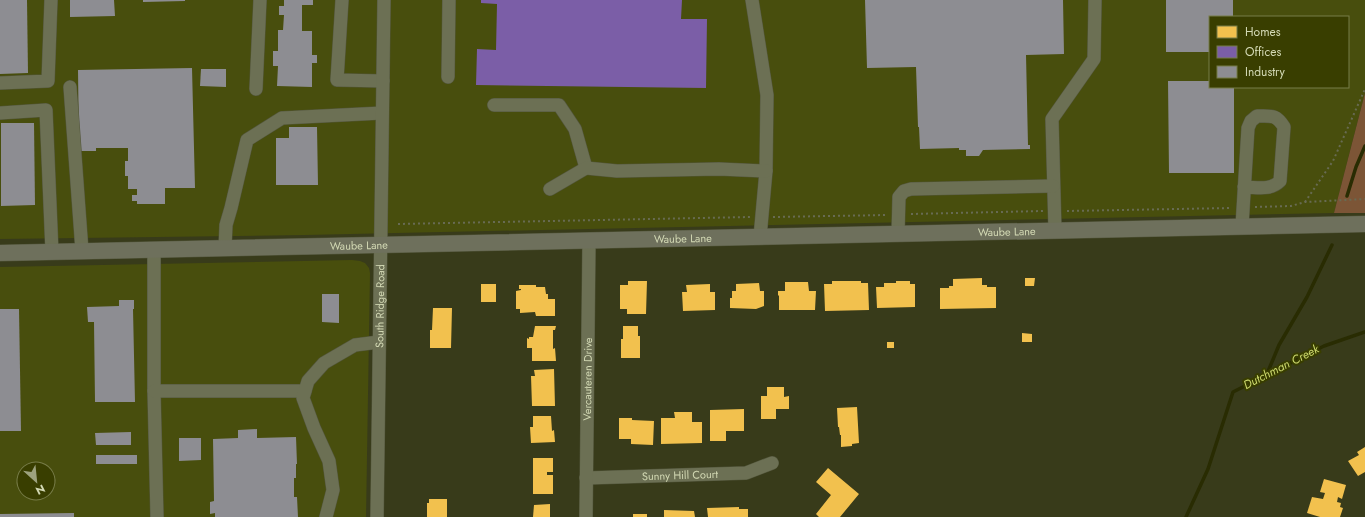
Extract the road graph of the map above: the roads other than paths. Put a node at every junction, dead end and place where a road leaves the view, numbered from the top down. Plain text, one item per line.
1 (51, 0) edge
2 (260, 0) edge
3 (342, 0) edge
4 (383, 0) edge
5 (449, 0) edge
6 (752, 0) edge
7 (1096, 0) edge
8 (448, 77) dead end
9 (383, 81) junction
10 (0, 83) edge
11 (70, 87) dead end
12 (256, 89) dead end
13 (494, 105) dead end
14 (0, 113) edge
15 (382, 113) junction
16 (586, 168) junction
17 (766, 171) junction
18 (1054, 186) junction
19 (1244, 187) junction
20 (550, 189) dead end
21 (1365, 224) edge
22 (1242, 226) junction
23 (1055, 231) junction
24 (898, 234) junction
25 (760, 237) junction
26 (589, 241) junction
27 (381, 245) junction
28 (225, 248) junction
29 (154, 250) junction
30 (82, 251) junction
31 (0, 252) edge
32 (52, 252) junction
33 (380, 342) junction
34 (154, 391) junction
35 (305, 391) junction
36 (772, 463) dead end
37 (586, 478) junction
38 (157, 517) edge
39 (326, 517) edge
40 (377, 517) edge
41 (586, 517) edge

1 - 10 street
2 - 12 street
3 - 9 street
4 - 9 street, South Ridge Road
5 - 8 street
6 - 17 street
7 - 18 street
9 - 15 street, South Ridge Road
11 - 30 street
13 - 16 street
14 - 32 street
15 - 27 street, South Ridge Road
15 - 28 street
16 - 17 street
16 - 20 street
17 - 25 street
18 - 23 street
18 - 24 street
19 - 19 street
19 - 22 street
21 - 22 main road, Waube Lane
22 - 23 main road, Waube Lane
23 - 24 main road, Waube Lane
24 - 25 main road, Waube Lane
25 - 26 main road, Waube Lane
26 - 27 main road, Waube Lane
26 - 37 street, Vercauteren Drive
27 - 28 main road, Waube Lane
27 - 33 street, South Ridge Road
28 - 29 main road, Waube Lane
29 - 30 main road, Waube Lane
29 - 34 street
30 - 32 main road, Waube Lane
31 - 32 main road, Waube Lane
33 - 35 street
33 - 40 street, South Ridge Road
34 - 35 street
34 - 38 street
35 - 39 street
36 - 37 street, Sunny Hill Court
37 - 41 street, Vercauteren Drive

